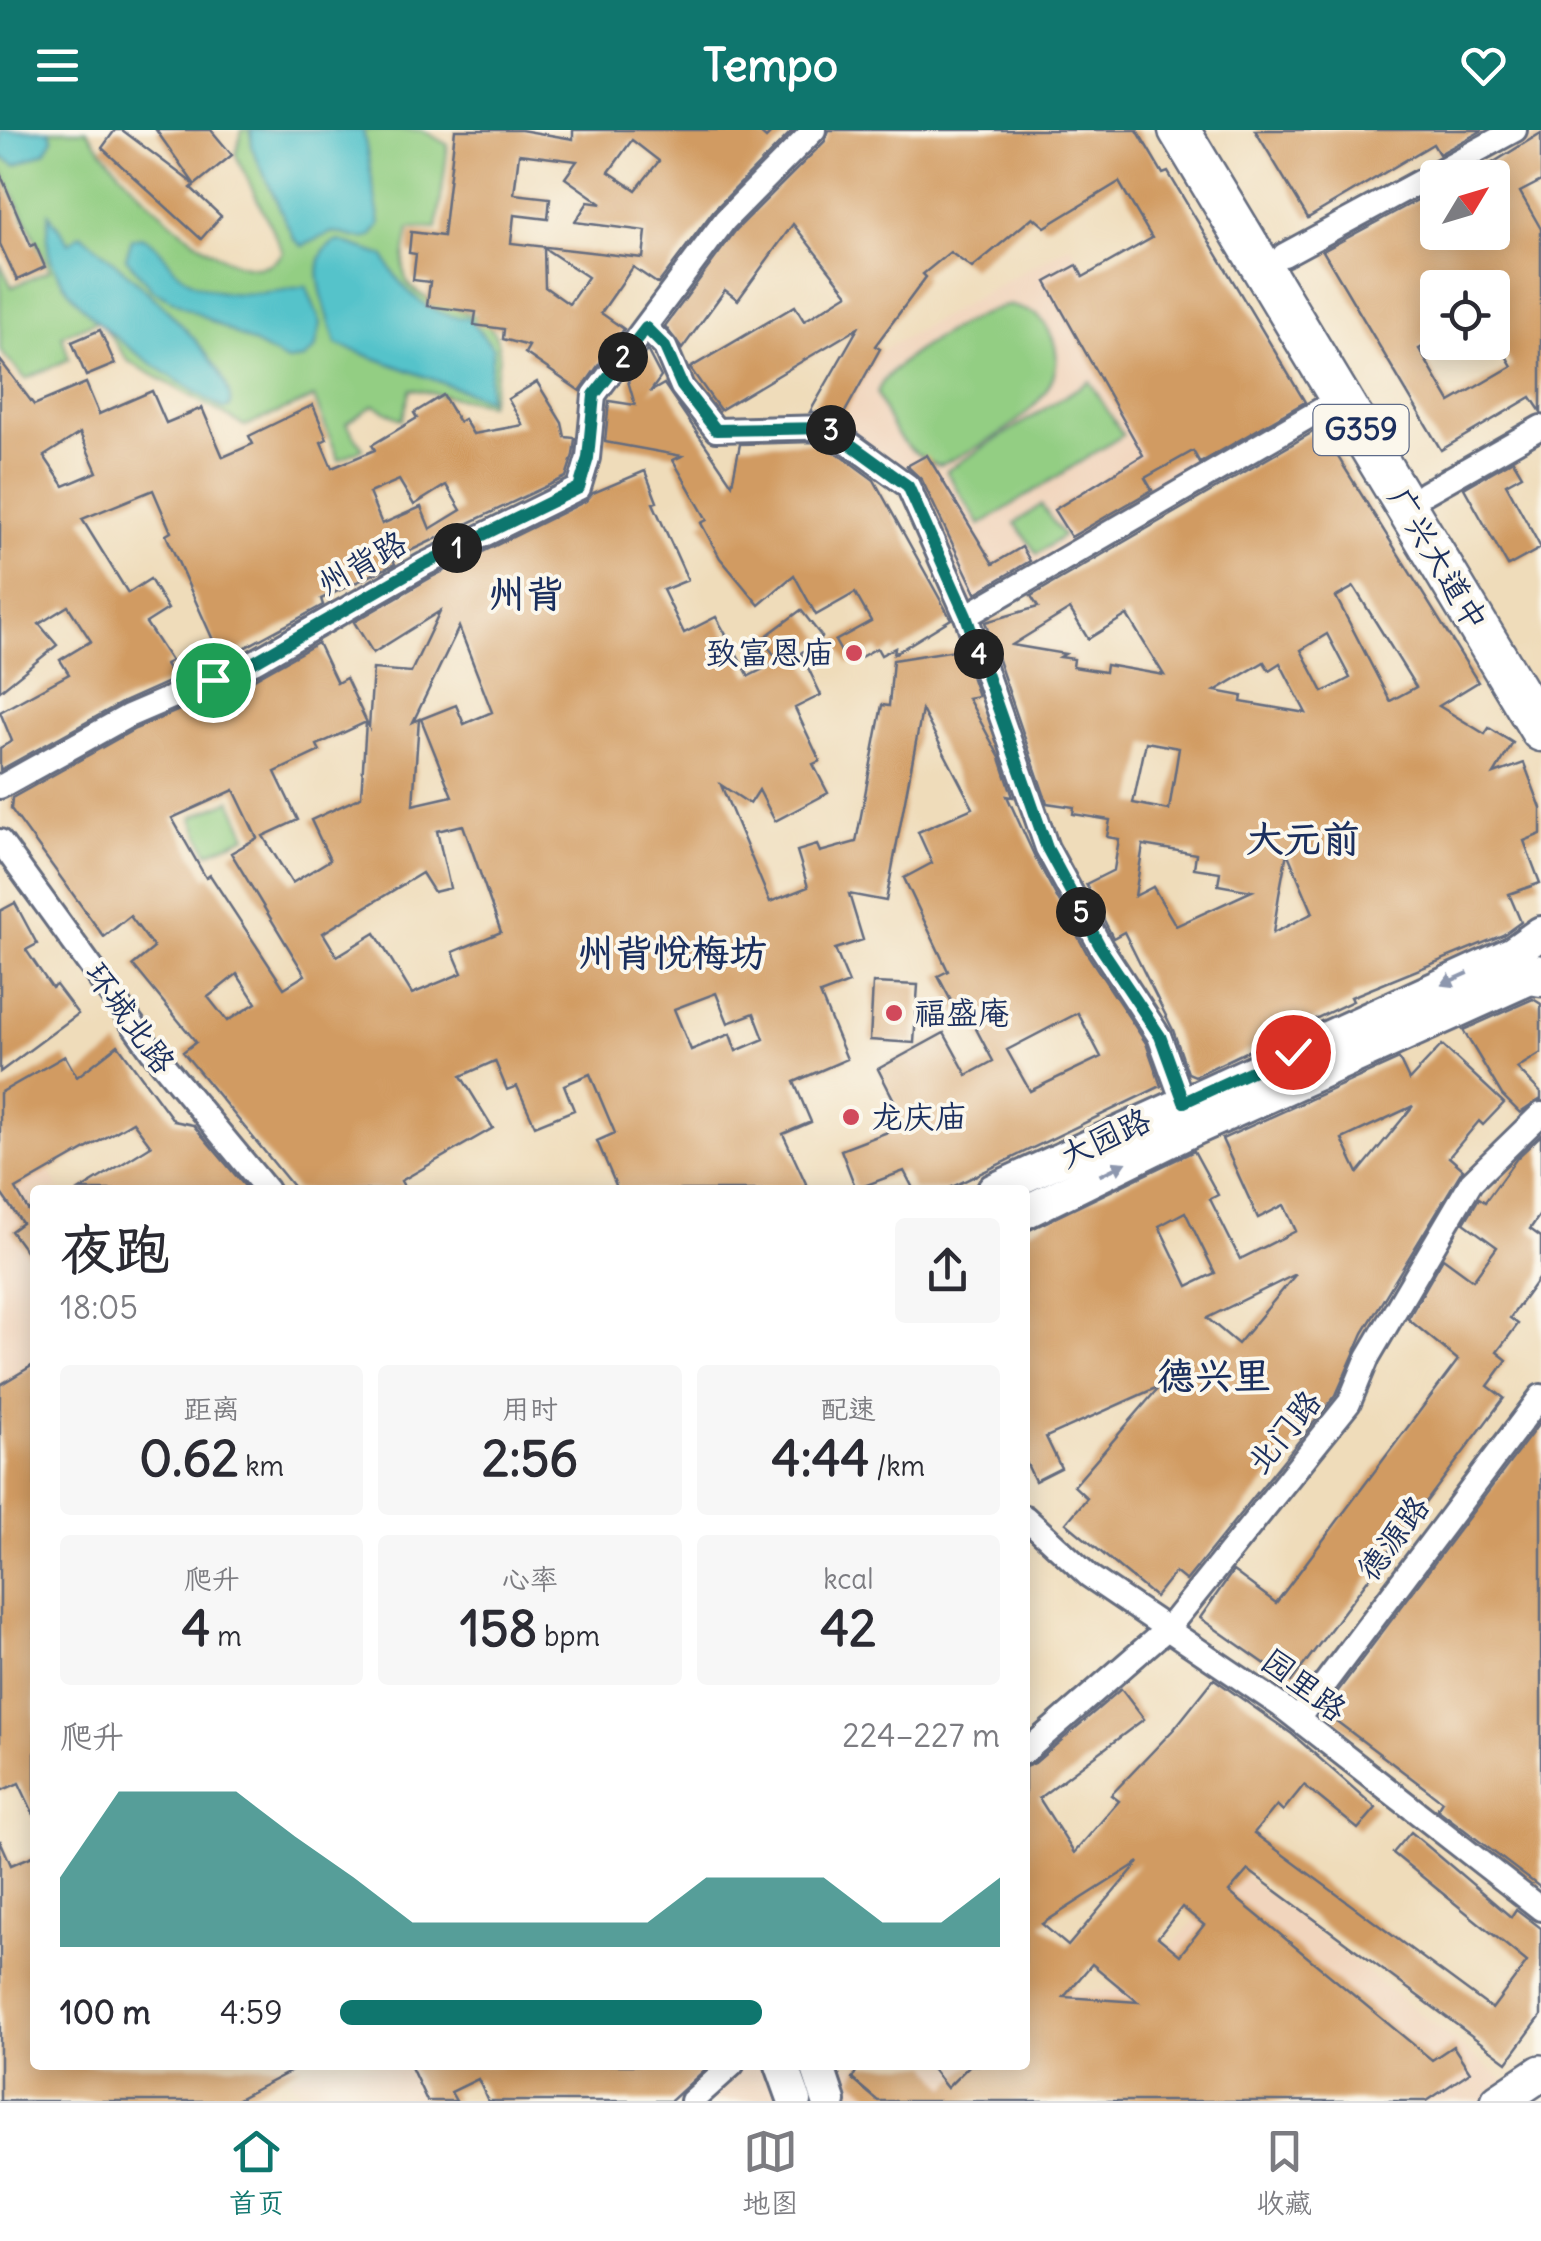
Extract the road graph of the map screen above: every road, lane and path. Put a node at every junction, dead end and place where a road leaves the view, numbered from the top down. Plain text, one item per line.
1 (814, 130) edge
2 (1180, 130) edge
3 (1210, 130) edge
4 (1514, 130) edge
5 (1284, 256) junction
6 (646, 328) junction
7 (1342, 398) junction
8 (1541, 427) edge
9 (1425, 493) junction
10 (966, 616) junction
11 (1532, 682) edge
12 (1541, 731) edge
13 (1541, 758) edge
14 (0, 786) edge
15 (0, 840) edge
16 (1541, 912) edge
17 (1537, 960) edge
18 (1184, 1102) junction
19 (1541, 1114) edge
20 (263, 1185) edge
21 (1005, 1185) edge
22 (1030, 1210) edge
23 (1541, 1396) edge
24 (1030, 1522) edge
25 (1169, 1628) junction
26 (1298, 1720) junction
27 (1030, 1748) edge
28 (1541, 1910) edge
29 (726, 2070) edge
30 (819, 2070) edge
31 (1541, 2073) edge
32 (692, 2101) edge
33 (829, 2101) edge
34 (1499, 2101) edge

1 - 6 street, 州背路
2 - 7 highway, 广兴大道中 / G359
3 - 5 highway, 广兴大道中 / G359
4 - 5 street
5 - 9 highway, 广兴大道中 / G359
6 - 10 street
6 - 14 street, 州背路
7 - 10 street
7 - 11 highway, 广兴大道中 / G359
8 - 9 street
9 - 11 highway, 广兴大道中 / G359
10 - 18 street
11 - 12 highway, 广兴大道中 / G359
11 - 13 main road
15 - 20 street, 环城北路
16 - 17 main road
17 -> 18 main road, 大园路
22 -> 17 main road, 大园路
18 - 21 main road, 大园路
19 - 25 street, 北门路
23 - 26 street, 德源路
24 - 25 street, 园里路
25 - 26 street, 园里路
25 - 27 street, 北门路
26 - 28 street, 园里路
29 - 32 street
30 - 33 main road
31 - 34 main road

